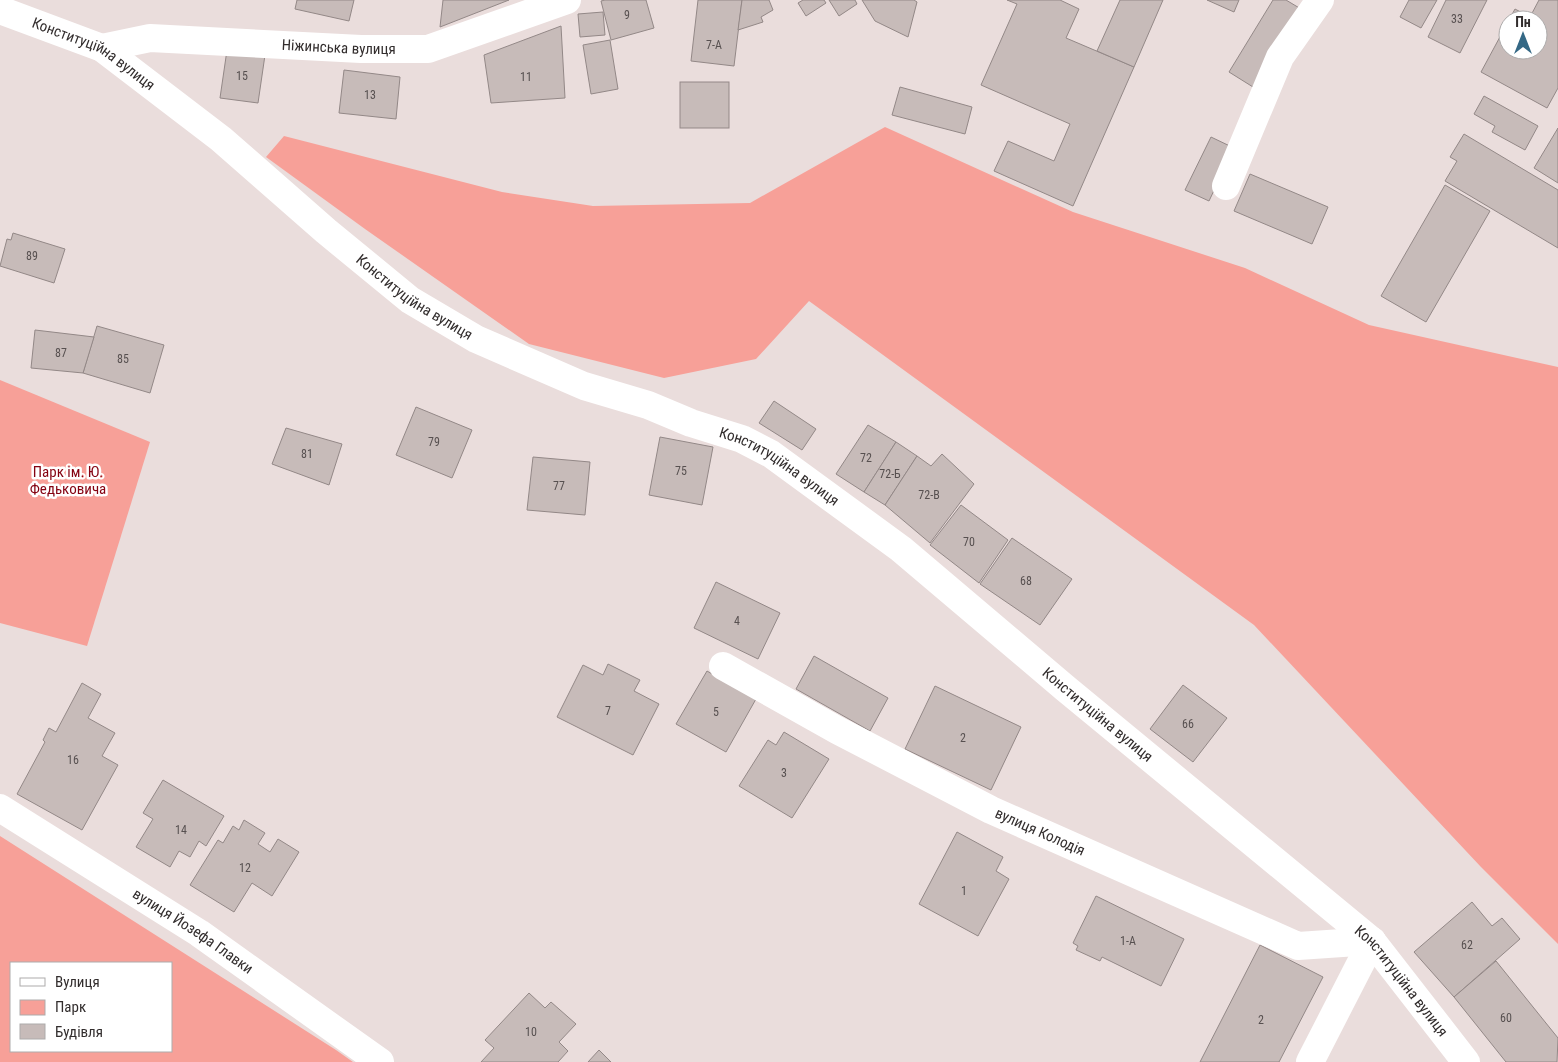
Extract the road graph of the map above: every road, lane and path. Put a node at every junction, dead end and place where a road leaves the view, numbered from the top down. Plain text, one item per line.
1 (567, 0) edge
2 (1320, 0) edge
3 (0, 10) edge
4 (102, 48) junction
5 (1226, 186) dead end
6 (722, 666) dead end
7 (0, 808) edge
8 (1372, 940) junction
9 (380, 1062) edge
10 (1310, 1062) edge
11 (1466, 1062) edge

1 - 4 street, Ніжинська вулиця
2 - 5 street
3 - 4 street, Конституційна вулиця
4 - 8 street, Конституційна вулиця
6 - 8 street, вулиця Колодія
7 - 9 street, вулиця Йозефа Главки
8 - 10 street
8 - 11 street, Конституційна вулиця

